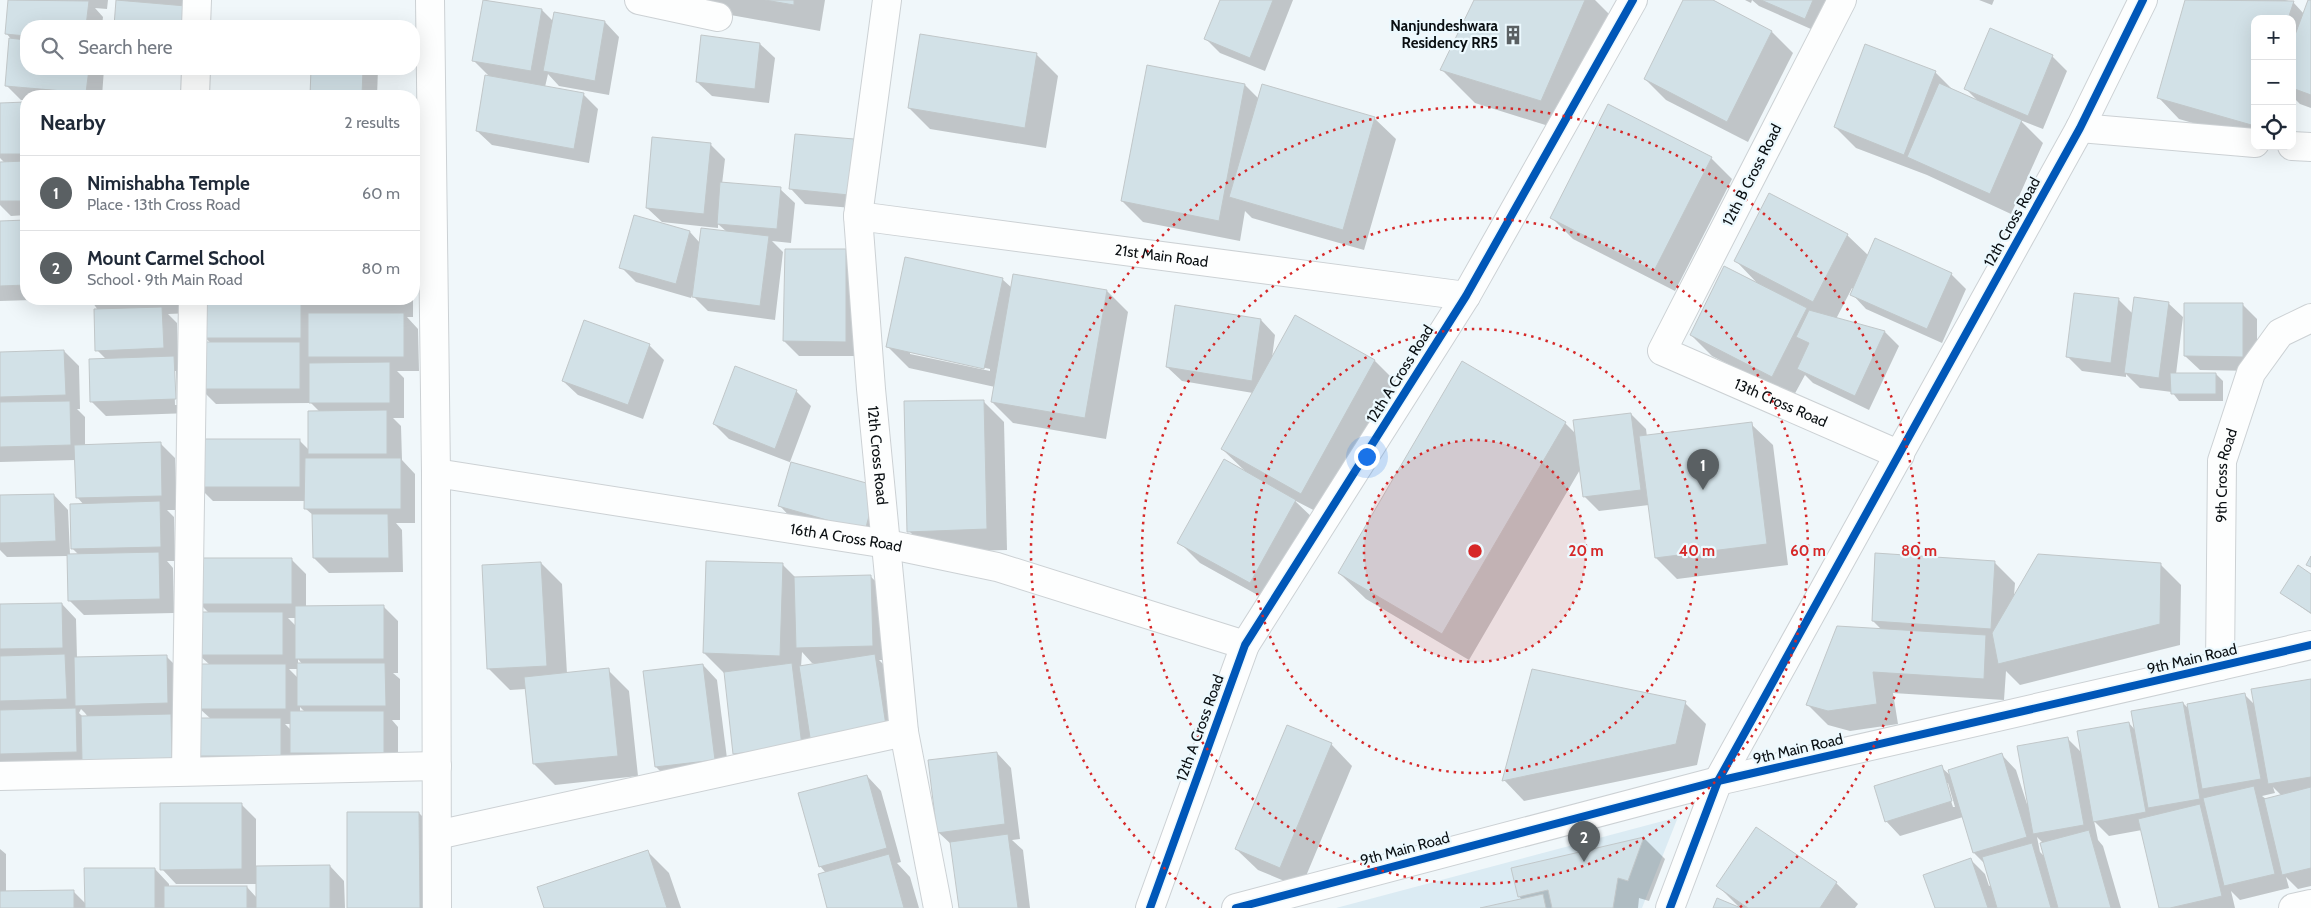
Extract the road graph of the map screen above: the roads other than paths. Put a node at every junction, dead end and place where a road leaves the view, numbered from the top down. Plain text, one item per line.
1 (197, 0) edge
2 (430, 0) edge
3 (639, 0) edge
4 (887, 0) edge
5 (1633, 0) edge
6 (1842, 0) edge
7 (2143, 0) edge
8 (718, 17) dead end
9 (196, 20) edge
10 (196, 75) edge
11 (195, 90) edge
12 (2080, 128) junction
13 (2251, 142) edge
14 (2296, 146) edge
15 (2311, 147) edge
16 (858, 216) junction
17 (1466, 296) junction
18 (193, 305) edge
19 (2311, 318) edge
20 (1662, 351) joint
21 (1900, 454) junction
22 (436, 473) junction
23 (887, 544) junction
24 (2311, 645) edge
25 (1245, 646) junction
26 (2220, 666) junction
27 (904, 732) junction
28 (437, 766) junction
29 (186, 771) junction
30 (0, 776) edge
31 (1718, 782) junction
32 (437, 835) junction
33 (2311, 904) edge
34 (437, 908) edge
35 (938, 908) edge
36 (1150, 908) edge
37 (1236, 908) edge
38 (1670, 908) edge
39 (2293, 908) edge

1 - 9 street
2 - 22 street
3 - 8 street
4 - 16 street, 12th Cross Road
5 - 17 street, 12th A Cross Road
6 - 20 street, 12th B Cross Road
7 - 12 street, 12th Cross Road
10 - 11 street
12 - 13 street
12 - 21 street, 12th Cross Road
14 - 15 street
16 - 17 street, 21st Main Road
16 - 23 street, 12th Cross Road
17 - 25 street, 12th A Cross Road
18 - 29 street
19 - 26 street, 9th Cross Road
20 - 21 street, 13th Cross Road
21 - 31 street, 12th Cross Road
22 - 23 street, 16th A Cross Road
22 - 28 street
23 - 25 street, 16th A Cross Road
23 - 27 street, 12th Cross Road
24 - 26 street, 9th Main Road
25 - 36 street, 12th A Cross Road
26 - 31 street, 9th Main Road
27 - 32 street
27 - 35 street, 12th Cross Road
28 - 29 street
28 - 32 street
29 - 30 street
31 - 37 street, 9th Main Road
31 - 38 street, 12th Cross Road
32 - 34 street
33 - 39 street

